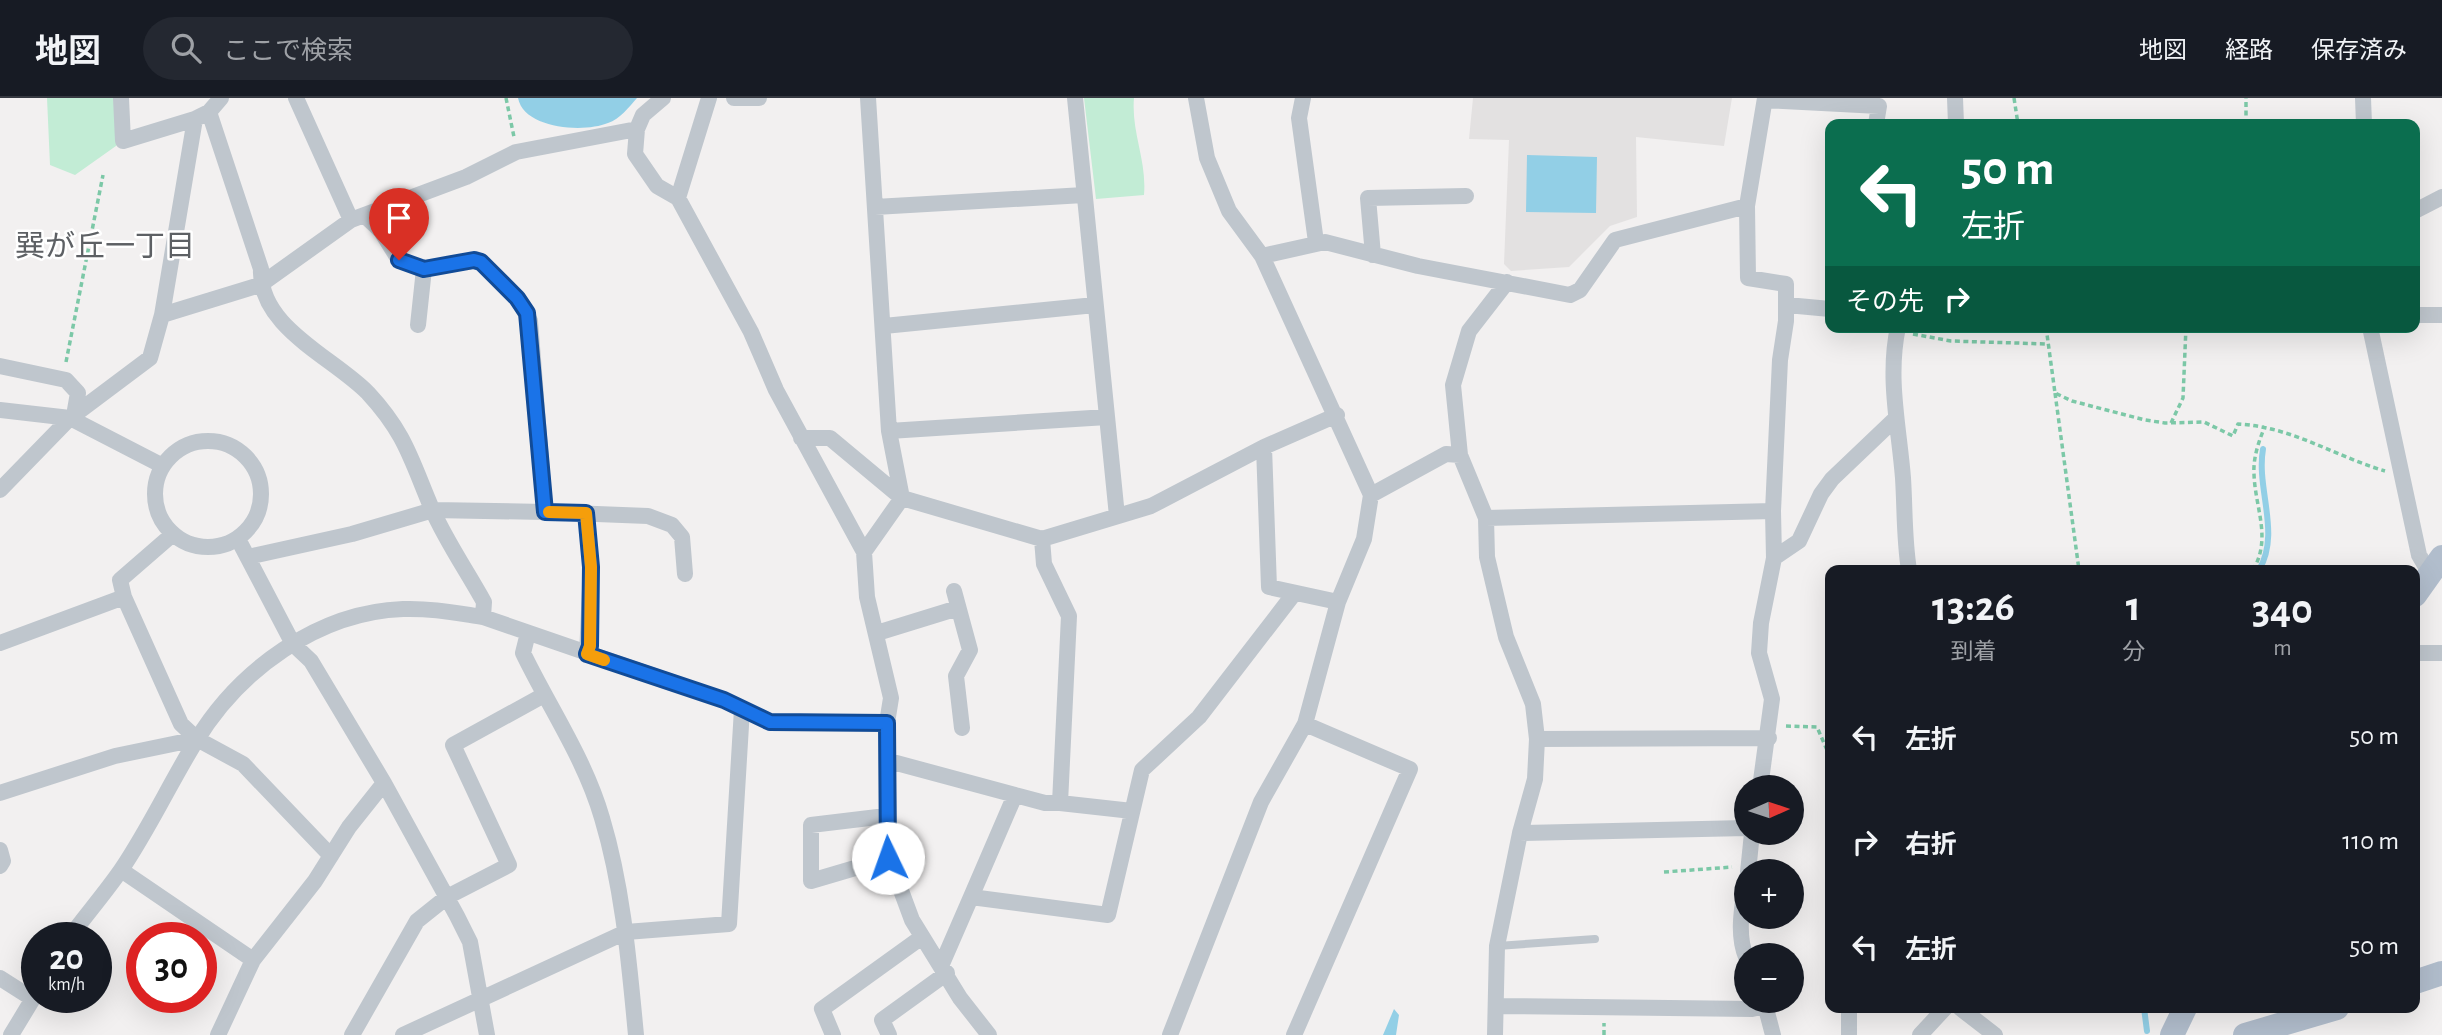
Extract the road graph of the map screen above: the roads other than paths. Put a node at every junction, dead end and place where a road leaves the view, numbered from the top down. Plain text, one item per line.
1 (121, 98) edge
2 (221, 98) edge
3 (296, 98) edge
4 (663, 98) edge
5 (709, 98) edge
6 (734, 98) edge
7 (760, 98) edge
8 (869, 98) edge
9 (1075, 98) edge
10 (1196, 98) edge
11 (1303, 98) edge
12 (1955, 98) edge
13 (2363, 98) edge
14 (1765, 99) edge
15 (202, 116) junction
16 (1877, 119) edge
17 (1956, 119) edge
18 (2364, 119) edge
19 (637, 129) junction
20 (1084, 195) junction
21 (1466, 196) dead end
22 (2442, 197) edge
23 (678, 198) junction
24 (1747, 205) junction
25 (875, 207) junction
26 (2420, 208) edge
27 (357, 218) junction
28 (1316, 242) junction
29 (1373, 255) junction
30 (1262, 256) junction
31 (424, 269) junction
32 (1507, 282) junction
33 (260, 285) junction
34 (1095, 305) junction
35 (1787, 305) junction
36 (1825, 309) edge
37 (162, 315) junction
38 (2420, 315) edge
39 (2442, 315) edge
40 (418, 325) dead end
41 (884, 326) junction
42 (1897, 333) edge
43 (2371, 333) edge
44 (0, 366) edge
45 (0, 410) edge
46 (74, 415) junction
47 (1337, 415) junction
48 (1107, 417) junction
49 (1895, 419) junction
50 (889, 431) junction
51 (801, 438) junction
52 (1264, 447) junction
53 (1460, 455) junction
54 (163, 466) junction
55 (0, 490) edge
56 (1371, 495) junction
57 (902, 498) junction
58 (433, 510) junction
59 (1773, 511) junction
60 (545, 512) junction
61 (586, 513) junction
62 (1116, 516) junction
63 (1486, 518) junction
64 (173, 534) junction
65 (238, 539) junction
66 (1042, 539) junction
67 (863, 552) junction
68 (248, 557) junction
69 (1774, 558) junction
70 (1909, 565) edge
71 (2436, 566) edge
72 (685, 574) dead end
73 (2420, 588) edge
74 (954, 591) dead end
75 (1293, 595) junction
76 (124, 597) junction
77 (1338, 602) junction
78 (958, 608) junction
79 (482, 617) junction
80 (877, 632) junction
81 (528, 634) junction
82 (0, 643) edge
83 (293, 644) junction
84 (2420, 653) edge
85 (2442, 653) edge
86 (587, 654) junction
87 (544, 695) junction
88 (742, 709) junction
89 (887, 723) junction
90 (1305, 724) junction
91 (962, 728) dead end
92 (1769, 732) junction
93 (197, 739) junction
94 (1537, 739) junction
95 (888, 761) junction
96 (1762, 775) edge
97 (384, 783) junction
98 (0, 793) edge
99 (1015, 795) junction
100 (1060, 803) junction
101 (1132, 811) junction
102 (886, 816) junction
103 (1734, 828) edge
104 (1520, 833) junction
105 (0, 850) edge
106 (331, 856) junction
107 (888, 858) junction
108 (0, 866) edge
109 (121, 870) junction
110 (447, 897) junction
111 (971, 897) junction
112 (81, 922) edge
113 (626, 932) junction
114 (922, 937) junction
115 (1595, 939) dead end
116 (1497, 946) junction
117 (253, 960) junction
118 (944, 970) junction
119 (2442, 973) edge
120 (0, 978) edge
121 (2420, 980) edge
122 (21, 988) edge
123 (481, 1001) junction
124 (1497, 1006) junction
125 (1734, 1009) edge
126 (25, 1013) edge
127 (1767, 1013) edge
128 (1849, 1013) edge
129 (1940, 1013) edge
130 (1966, 1013) edge
131 (2183, 1013) edge
132 (2320, 1013) edge
133 (12, 1035) edge
134 (218, 1035) edge
135 (352, 1035) edge
136 (403, 1035) edge
137 (487, 1035) edge
138 (636, 1035) edge
139 (833, 1035) edge
140 (890, 1035) edge
141 (989, 1035) edge
142 (1170, 1035) edge
143 (1294, 1035) edge
144 (1495, 1035) edge
145 (1773, 1035) edge
146 (1849, 1035) edge
147 (1920, 1035) edge
148 (1995, 1035) edge
149 (2172, 1035) edge
150 (2245, 1035) edge

1 - 15 street
2 - 15 street
3 - 27 street
4 - 19 street
5 - 23 street
6 - 7 street
8 - 25 street
9 - 20 street
10 - 30 street
11 - 28 street
12 - 17 street
13 - 18 street
14 - 16 street
14 - 24 street
15 - 33 street
15 - 37 street
19 - 23 street
19 - 27 street
20 - 25 street
20 - 34 street
21 - 29 street
22 - 26 street
23 - 51 street
24 - 32 street
24 - 35 street
25 - 41 street
27 - 31 street
27 - 33 street
28 - 29 street
28 - 30 street
29 - 32 street
30 - 47 street
31 - 40 street
31 - 60 street
32 - 53 street
33 - 37 street
33 - 58 street
34 - 41 street
34 - 48 street
35 - 36 street
35 - 59 street
37 - 46 street
38 - 39 street
41 - 50 street
42 - 49 street
43 - 71 street
44 - 46 street
45 - 46 street
46 - 54 street
46 - 55 street
47 - 52 street
47 - 56 street
48 - 50 street
48 - 62 street
49 - 69 street
49 - 70 street
50 - 57 street
51 - 57 street
51 - 67 street
52 - 62 street
52 - 75 street
53 - 56 street
53 - 63 street
54 - 64 street
54 - 65 street
56 - 77 street
57 - 66 street
57 - 67 street
58 - 60 street
58 - 68 street
58 - 79 street
59 - 63 street
59 - 69 street
60 - 61 street
61 - 72 street
61 - 86 street
62 - 66 street
63 - 94 street
64 - 65 street
64 - 76 street
65 - 68 street
66 - 100 street
67 - 80 street
68 - 83 street
69 - 92 street
71 - 73 main road
74 - 78 street
75 - 77 street
75 - 101 street
76 - 82 street
76 - 93 street
77 - 90 street
78 - 80 street
78 - 91 street
79 - 81 street
79 - 83 street
80 - 89 street
81 - 86 street
81 - 87 street
83 - 93 street
83 - 97 street
84 - 85 street
86 - 88 street
87 - 110 street
87 - 113 street
88 - 89 street
88 - 113 street
89 - 95 street
90 - 142 street
90 - 143 street
92 - 94 street
92 - 96 street
93 - 98 street
93 - 106 street
93 - 109 street
94 - 104 street
95 - 99 street
95 - 102 street
97 - 106 street
97 - 110 street
99 - 100 street
99 - 111 street
100 - 101 street
101 - 111 street
102 - 107 street
102 - 107 street
103 - 104 street
104 - 116 street
105 - 108 street
106 - 117 street
107 - 114 street
109 - 112 street
109 - 117 street
110 - 123 street
110 - 135 street
111 - 118 street
113 - 123 street
113 - 138 street
114 - 118 street
114 - 139 street
115 - 116 lane
116 - 124 street
117 - 134 street
118 - 140 street
118 - 141 street
119 - 121 main road
120 - 122 street
123 - 136 street
123 - 137 street
124 - 125 street
124 - 144 street
126 - 133 street
127 - 145 street
128 - 146 street
129 - 147 street
130 - 148 street
131 - 149 main road
132 - 150 main road

